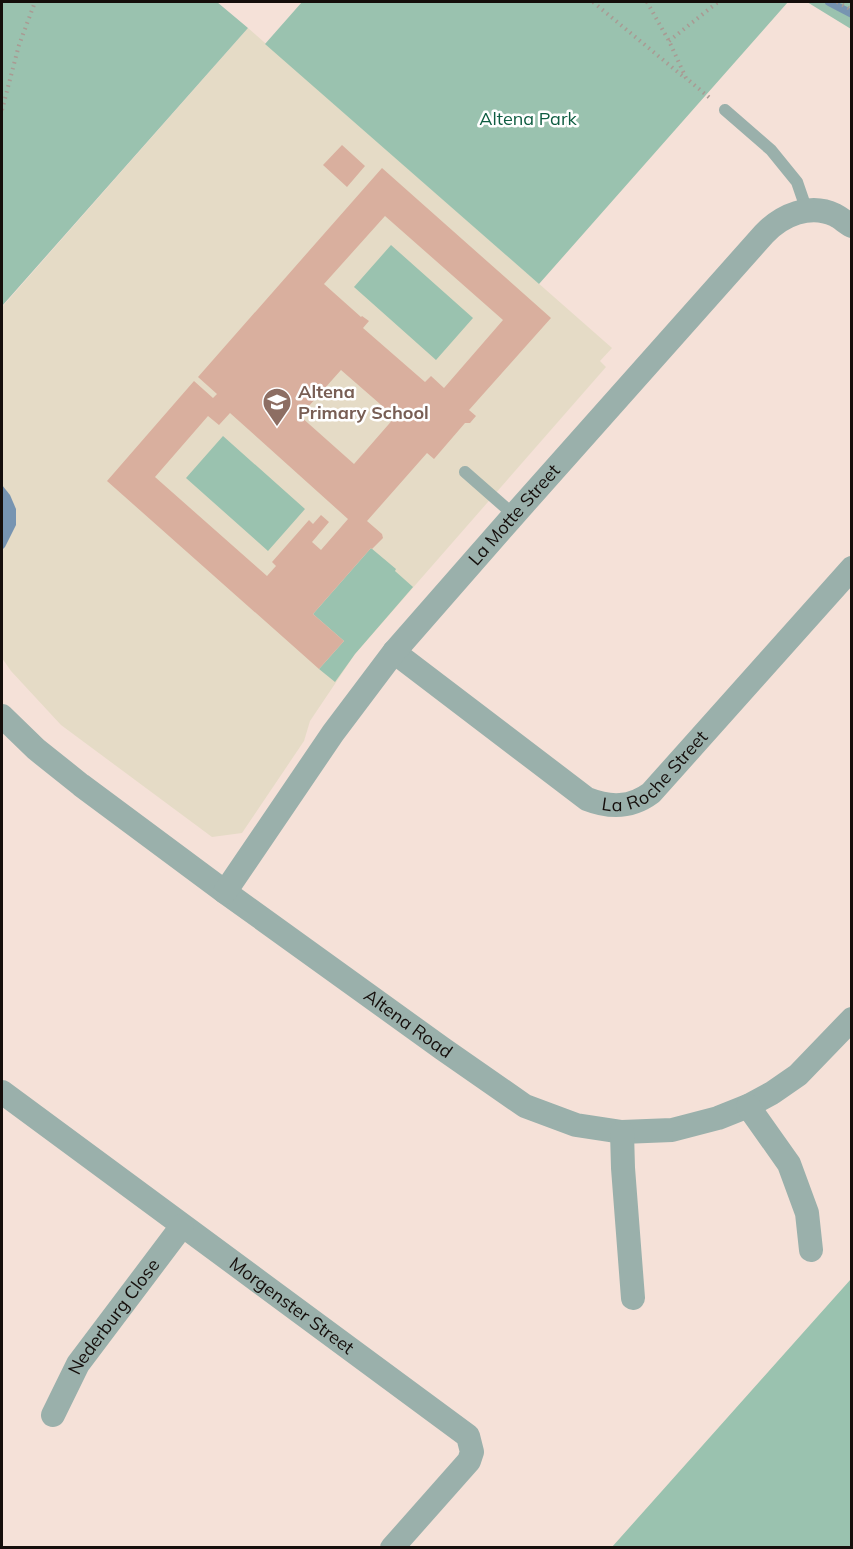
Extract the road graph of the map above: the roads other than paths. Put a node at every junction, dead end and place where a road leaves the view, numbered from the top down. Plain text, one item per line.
1 (725, 110) road end
2 (807, 211) junction
3 (852, 226) edge
4 (465, 472) dead end
5 (514, 515) junction
6 (852, 568) edge
7 (394, 652) junction
8 (2, 716) edge
9 (225, 892) junction
10 (852, 1019) edge
11 (2, 1092) edge
12 (748, 1107) junction
13 (622, 1132) junction
14 (182, 1226) junction
15 (811, 1250) dead end
16 (633, 1298) dead end
17 (53, 1415) dead end
18 (392, 1548) edge

1 - 2 lane
2 - 3 street, La Motte Street
2 - 5 street, La Motte Street
4 - 5 lane
5 - 7 street, La Motte Street
6 - 7 street, La Roche Street
7 - 9 street, La Motte Street
8 - 9 street, Altena Road
9 - 13 street, Altena Road
10 - 12 street, Altena Road
11 - 14 street, Morgenster Street
12 - 13 street, Altena Road
12 - 15 street
13 - 16 street
14 - 17 street, Nederburg Close
14 - 18 street, Morgenster Street

